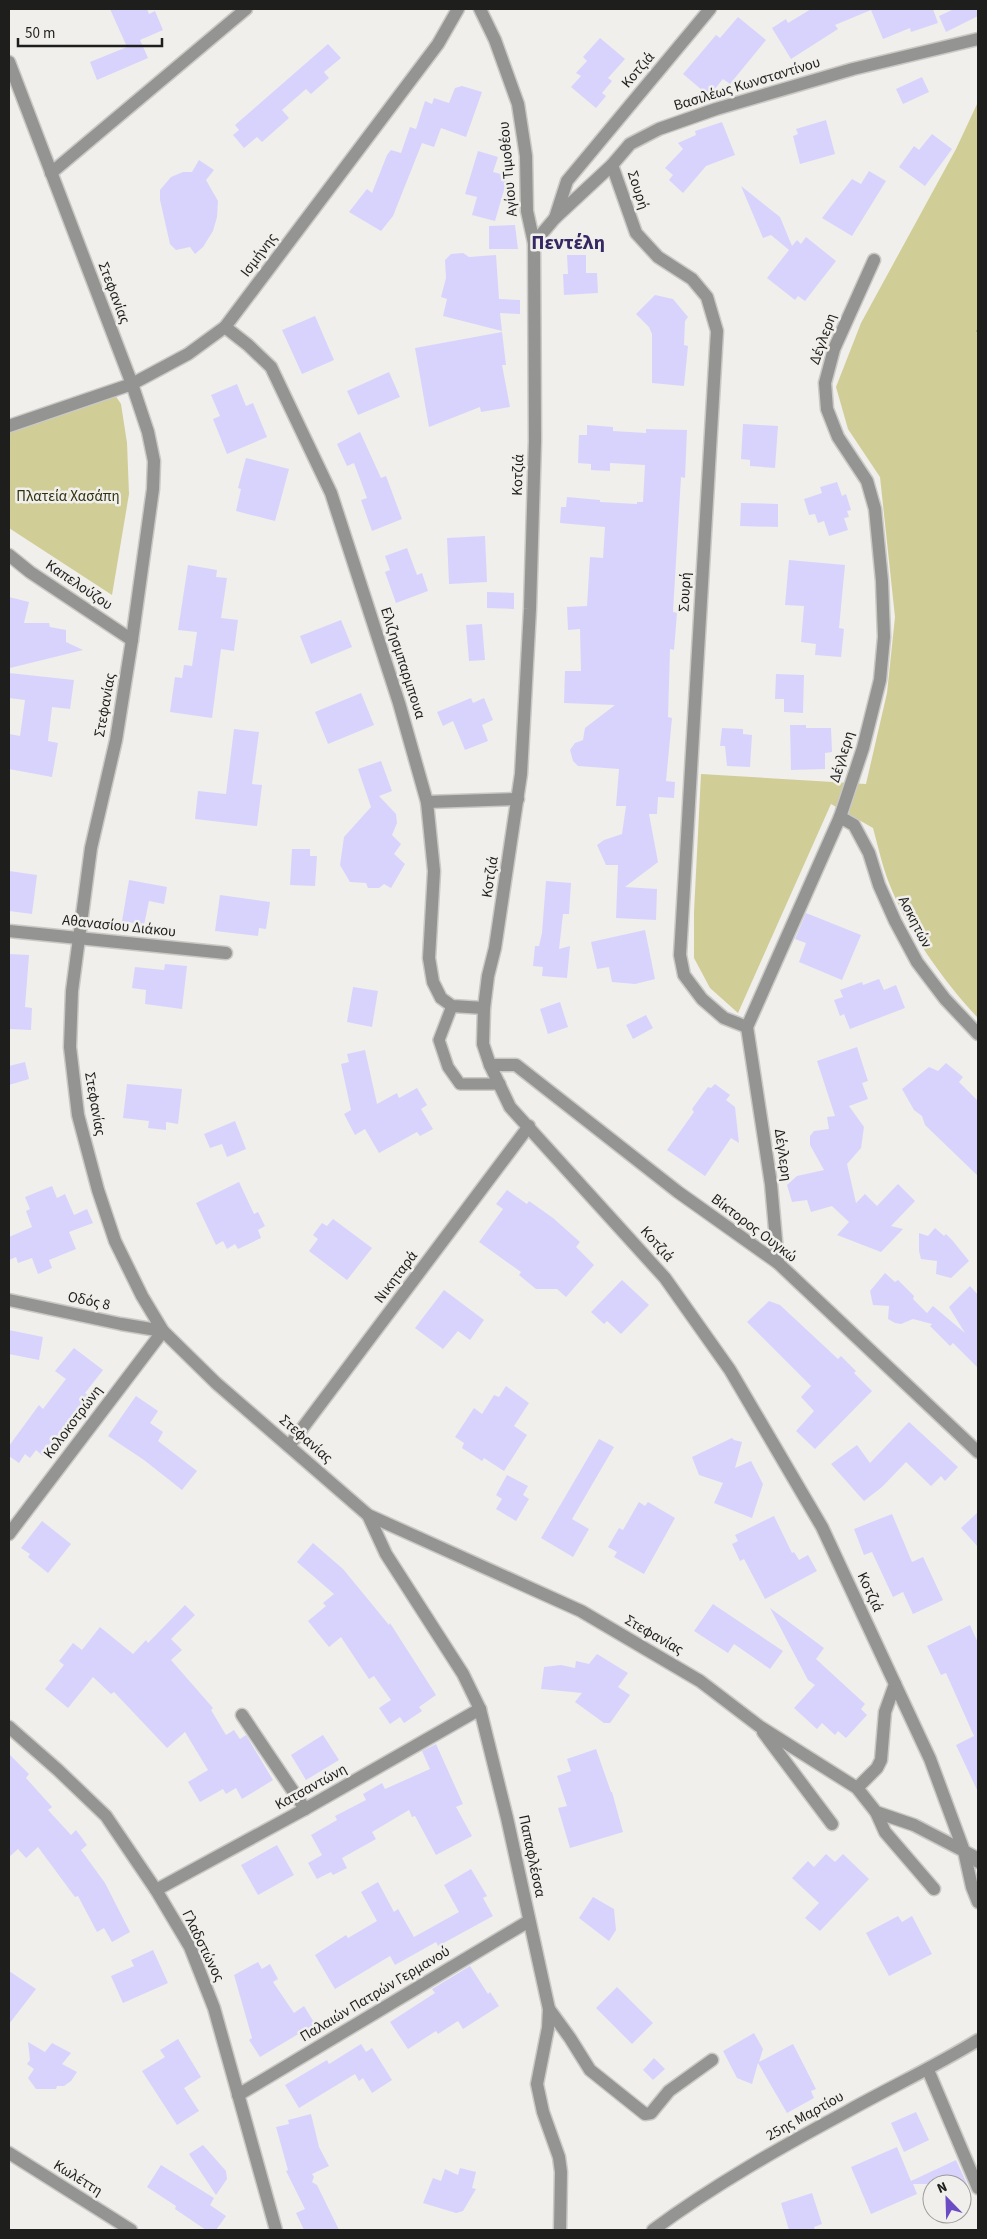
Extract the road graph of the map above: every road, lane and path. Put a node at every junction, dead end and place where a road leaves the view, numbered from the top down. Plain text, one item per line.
1 (246, 9) edge
2 (458, 9) edge
3 (480, 9) edge
4 (710, 9) edge
5 (978, 39) edge
6 (9, 62) edge
7 (612, 165) junction
8 (51, 173) junction
9 (555, 218) junction
10 (534, 243) junction
11 (874, 260) dead end
12 (225, 327) junction
13 (132, 384) junction
14 (9, 426) edge
15 (9, 555) edge
16 (132, 640) junction
17 (518, 799) junction
18 (427, 802) junction
19 (840, 817) junction
20 (9, 932) edge
21 (78, 938) junction
22 (226, 953) dead end
23 (452, 1006) junction
24 (484, 1008) junction
25 (747, 1027) junction
26 (978, 1034) edge
27 (490, 1065) junction
28 (500, 1084) junction
29 (529, 1126) junction
30 (778, 1263) junction
31 (9, 1300) edge
32 (164, 1331) junction
33 (289, 1446) junction
34 (978, 1452) edge
35 (368, 1515) junction
36 (9, 1534) edge
37 (895, 1684) junction
38 (480, 1709) junction
39 (242, 1715) dead end
40 (759, 1726) junction
41 (9, 1727) edge
42 (857, 1788) junction
43 (305, 1809) junction
44 (876, 1812) junction
45 (832, 1824) dead end
46 (964, 1851) junction
47 (978, 1862) edge
48 (934, 1889) dead end
49 (156, 1890) junction
50 (978, 1902) edge
51 (529, 1922) junction
52 (548, 2010) junction
53 (978, 2040) edge
54 (712, 2060) dead end
55 (928, 2070) junction
56 (238, 2095) junction
57 (9, 2153) edge
58 (978, 2188) edge
59 (275, 2225) edge
60 (131, 2230) edge
61 (266, 2230) edge
62 (560, 2230) edge
63 (653, 2230) edge

1 - 8 street
2 - 12 street, Ισμήνης
3 - 10 street, Αγίου Τιμοθέου
4 - 9 street, Κοτζιά
5 - 7 street, Βασιλέως Κωνσταντίνου
6 - 8 street, Στεφανίας
7 - 9 street, Βασιλέως Κωνσταντίνου
7 - 25 street, Σουρή
8 - 13 street, Στεφανίας
9 - 10 street, Κοτζιά
10 - 17 street, Κοτζιά
11 - 19 street, Δέγλερη
12 - 13 street, Ισμήνης
12 - 18 street, Ελιζησμπαρμπουα
13 - 14 street, Ισμήνης
13 - 16 street, Στεφανίας
15 - 16 street, Καπελούζου
16 - 21 street, Στεφανίας
17 - 18 street
17 - 24 street, Κοτζιά
18 - 23 street, Ελιζησμπαρμπουα
19 - 25 street, Δέγλερη
19 - 26 street, Ασκητών
20 - 21 street, Αθανασίου Διάκου
21 - 22 street, Αθανασίου Διάκου
21 - 32 street, Στεφανίας
23 - 24 street
23 - 28 lane
24 - 27 street, Κοτζιά
25 - 30 street, Δέγλερη
27 - 28 street, Κοτζιά
27 - 30 street, Βίκτορος Ουγκώ
28 - 29 street, Κοτζιά
29 - 33 street, Νικηταρά
29 - 37 street, Κοτζιά
30 - 34 street, Βίκτορος Ουγκώ
31 - 32 street, Οδός 8
32 - 33 street, Στεφανίας
32 - 36 street, Κολοκοτρώνη
33 - 35 street, Στεφανίας
35 - 38 street, Παπαφλέσσα
35 - 40 street, Στεφανίας
37 - 42 street
37 - 46 street, Κοτζιά
38 - 43 street, Κατσαντώνη
38 - 51 street, Παπαφλέσσα
39 - 43 street
40 - 42 street, Στεφανίας
40 - 45 street
41 - 49 street, Γλαδστώνος
42 - 44 street, Στεφανίας
43 - 49 street, Κατσαντώνη
44 - 46 street
44 - 48 street, Στεφανίας
46 - 47 street
46 - 50 street, Κοτζιά
49 - 56 street, Γλαδστώνος
51 - 52 street, Παπαφλέσσα
51 - 56 street, Παλαιών Πατρών Γερμανού
52 - 54 street
52 - 62 street, Παπαφλέσσα
53 - 55 street, 25ης Μαρτίου
55 - 58 street
55 - 63 street, 25ης Μαρτίου
56 - 59 street, Γλαδστώνος
57 - 60 street, Κωλέττη
59 - 61 street

